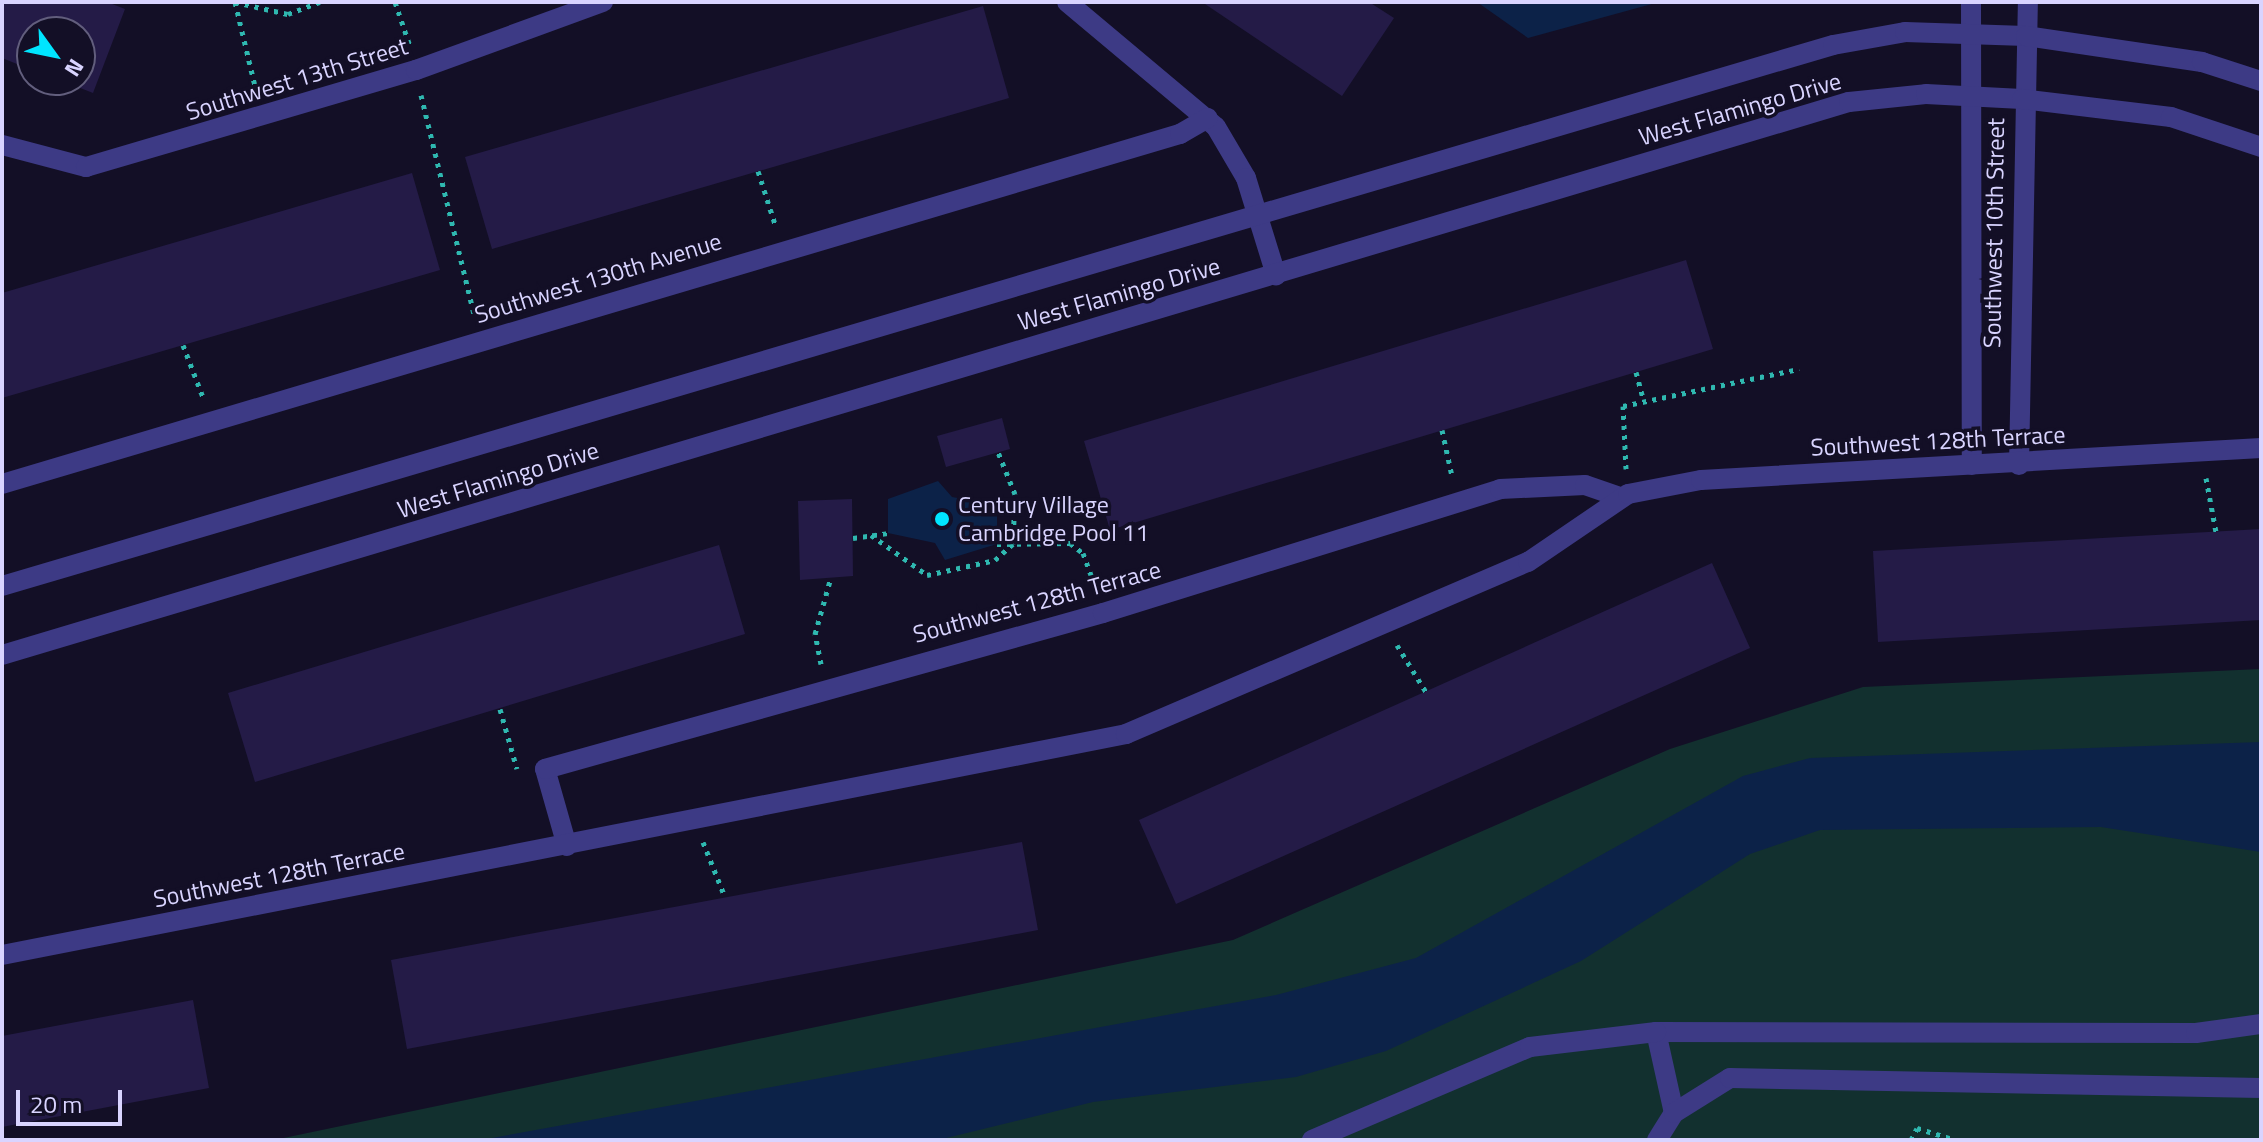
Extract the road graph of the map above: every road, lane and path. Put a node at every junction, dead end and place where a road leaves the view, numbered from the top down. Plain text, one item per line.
1 (235, 2) edge
2 (320, 2) edge
3 (395, 2) edge
4 (603, 2) edge
5 (1067, 2) edge
6 (1971, 2) edge
7 (2028, 2) edge
8 (1972, 34) junction
9 (2026, 36) junction
10 (416, 70) junction
11 (2261, 81) edge
12 (1972, 93) junction
13 (2022, 99) junction
14 (265, 118) junction
15 (1208, 118) junction
16 (2, 145) edge
17 (2261, 147) edge
18 (758, 171) dead end
19 (1257, 213) junction
20 (783, 248) junction
21 (1276, 275) junction
22 (483, 342) junction
23 (183, 345) dead end
24 (1799, 369) dead end
25 (1636, 372) dead end
26 (1644, 401) junction
27 (212, 421) junction
28 (1442, 430) dead end
29 (2261, 448) edge
30 (2201, 450) junction
31 (998, 452) dead end
32 (1972, 465) junction
33 (2019, 465) junction
34 (2, 484) edge
35 (1624, 496) junction
36 (1458, 502) junction
37 (2216, 532) dead end
38 (888, 533) dead end
39 (871, 535) junction
40 (853, 538) dead end
41 (997, 544) dead end
42 (1013, 544) junction
43 (831, 577) dead end
44 (2, 586) edge
45 (1103, 613) junction
46 (1386, 626) junction
47 (2, 655) edge
48 (827, 688) junction
49 (1426, 692) dead end
50 (500, 709) dead end
51 (519, 776) dead end
52 (695, 820) junction
53 (567, 846) junction
54 (725, 897) dead end
55 (2, 955) edge
56 (2261, 1024) edge
57 (1656, 1032) junction
58 (2261, 1088) edge
59 (1674, 1113) junction
60 (1312, 1140) edge
61 (1657, 1140) edge
62 (1911, 1140) edge
63 (1956, 1140) edge

1 - 2 path
1 - 14 path
3 - 10 path
4 - 10 street, Southwest 13th Street
5 - 15 street
6 - 8 street, Southwest 10th Street
7 - 9 street, Southwest 10th Street
8 - 9 street, West Flamingo Drive
8 - 12 street, Southwest 10th Street
8 - 19 street, West Flamingo Drive
9 - 11 street, West Flamingo Drive
9 - 13 street, Southwest 10th Street
10 - 14 street, Southwest 13th Street
10 - 22 path
12 - 13 street, West Flamingo Drive
12 - 21 street, West Flamingo Drive
12 - 32 street, Southwest 10th Street
13 - 17 street, West Flamingo Drive
13 - 33 street, Southwest 10th Street
14 - 16 street, Southwest 13th Street
15 - 19 street
15 - 20 street, Southwest 130th Avenue
18 - 20 path
19 - 21 street
19 - 44 street, West Flamingo Drive
20 - 22 street, Southwest 130th Avenue
21 - 47 street, West Flamingo Drive
22 - 27 street, Southwest 130th Avenue
23 - 27 path
24 - 26 path
25 - 26 path
26 - 35 path
27 - 34 street, Southwest 130th Avenue
28 - 36 path
29 - 30 street, Southwest 128th Terrace
30 - 33 street, Southwest 128th Terrace
30 - 37 path
31 - 42 path
32 - 33 street, Southwest 128th Terrace
32 - 35 street, Southwest 128th Terrace
35 - 36 street, Southwest 128th Terrace
35 - 46 street, Southwest 128th Terrace
36 - 45 street, Southwest 128th Terrace
38 - 39 path
39 - 40 path
39 - 42 path
41 - 42 path
42 - 45 path
43 - 48 path
45 - 48 street, Southwest 128th Terrace
46 - 49 path
46 - 52 street, Southwest 128th Terrace
48 - 53 street, Southwest 128th Terrace
50 - 51 path
52 - 53 street, Southwest 128th Terrace
52 - 54 path
53 - 55 street, Southwest 128th Terrace
56 - 57 street
57 - 59 street
57 - 60 street
58 - 59 street
59 - 61 street
62 - 63 path

